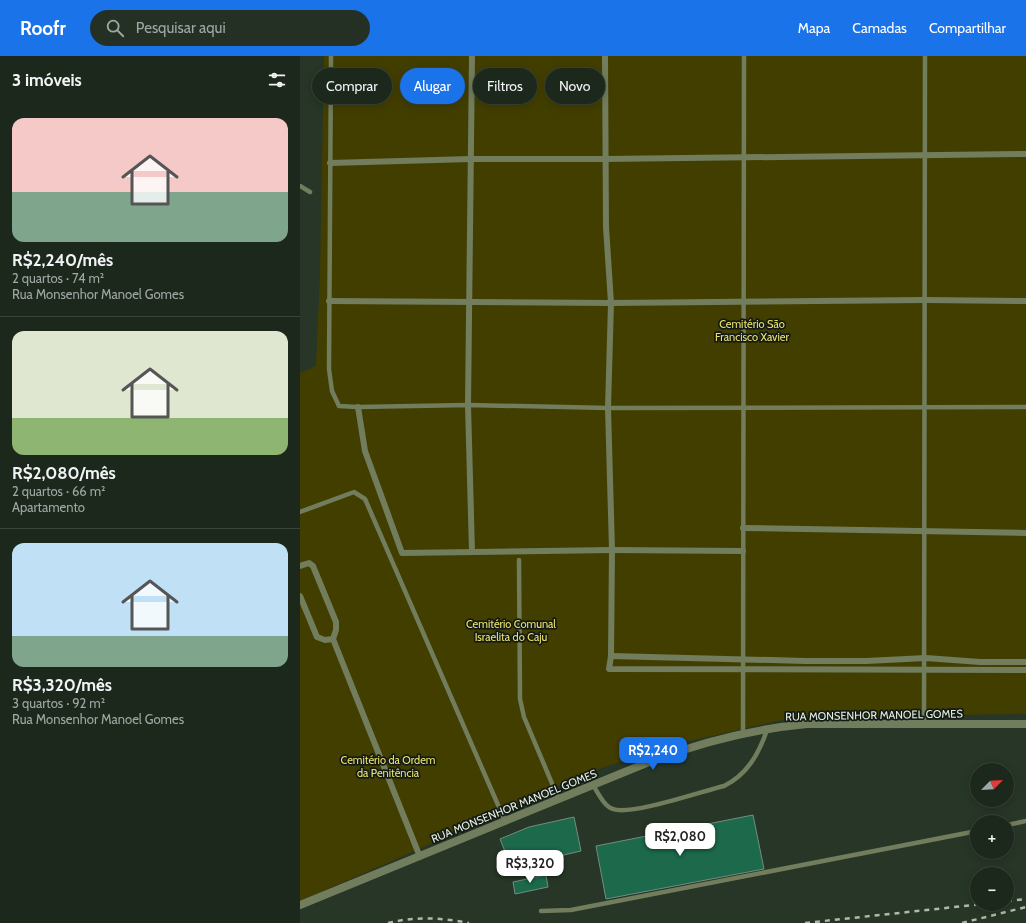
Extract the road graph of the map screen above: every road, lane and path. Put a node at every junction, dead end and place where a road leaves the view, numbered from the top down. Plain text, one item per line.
1 (330, 56) edge
2 (472, 56) edge
3 (605, 56) edge
4 (744, 56) edge
5 (925, 56) edge
6 (1026, 154) edge
7 (925, 155) junction
8 (744, 158) junction
9 (471, 159) junction
10 (605, 160) junction
11 (330, 162) junction
12 (300, 186) edge
13 (310, 192) dead end
14 (926, 300) junction
15 (329, 301) junction
16 (470, 301) junction
17 (1026, 301) edge
18 (742, 302) junction
19 (612, 303) junction
20 (468, 405) junction
21 (358, 407) junction
22 (924, 407) junction
23 (1026, 407) edge
24 (608, 408) junction
25 (742, 408) junction
26 (300, 512) edge
27 (743, 528) junction
28 (924, 531) junction
29 (1026, 533) edge
30 (612, 550) junction
31 (743, 551) junction
32 (472, 552) junction
33 (519, 560) dead end
34 (300, 566) edge
35 (300, 596) edge
36 (333, 639) junction
37 (611, 656) junction
38 (926, 658) junction
39 (744, 660) junction
40 (1026, 662) edge
41 (925, 669) junction
42 (1026, 670) edge
43 (744, 671) junction
44 (924, 724) junction
45 (1026, 724) edge
46 (767, 730) junction
47 (743, 735) junction
48 (593, 785) junction
49 (559, 800) junction
50 (505, 821) junction
51 (1026, 821) edge
52 (1014, 824) edge
53 (970, 832) edge
54 (420, 857) junction
55 (300, 906) edge
56 (541, 911) dead end

1 - 11 lane
2 - 9 street
3 - 10 street
4 - 8 lane
5 - 7 lane
6 - 7 street
7 - 8 street
7 - 14 lane
8 - 10 street
8 - 18 lane
9 - 10 street
9 - 11 street
9 - 16 street
10 - 19 street
11 - 15 lane
12 - 13 lane
14 - 17 street
14 - 18 street
14 - 22 lane
15 - 16 street
15 - 21 lane
16 - 19 street
16 - 20 street
18 - 19 street
18 - 25 lane
19 - 24 street
20 - 21 lane
20 - 24 lane
20 - 32 street
21 - 32 street
22 - 23 lane
22 - 25 lane
22 - 28 lane
24 - 25 lane
24 - 30 street
25 - 27 lane
26 - 50 lane
27 - 28 street
27 - 31 lane
28 - 29 street
28 - 38 lane
30 - 31 street
30 - 32 street
30 - 37 street
31 - 39 lane
33 - 49 lane
34 - 36 street
35 - 36 street
36 - 54 street
37 - 39 street
37 - 43 street
38 - 39 street
38 - 40 street
38 - 41 lane
39 - 43 lane
41 - 42 street
41 - 43 street
41 - 44 lane
43 - 47 lane
44 - 45 street, RUA MONSENHOR MANOEL GOMES
44 - 46 street, RUA MONSENHOR MANOEL GOMES
46 - 47 street, RUA MONSENHOR MANOEL GOMES
46 - 48 lane
47 - 48 street, RUA MONSENHOR MANOEL GOMES
48 - 49 street, RUA MONSENHOR MANOEL GOMES
49 - 50 street, RUA MONSENHOR MANOEL GOMES
50 - 54 street, RUA MONSENHOR MANOEL GOMES
51 - 52 lane
53 - 56 lane
54 - 55 street, RUA MONSENHOR MANOEL GOMES

